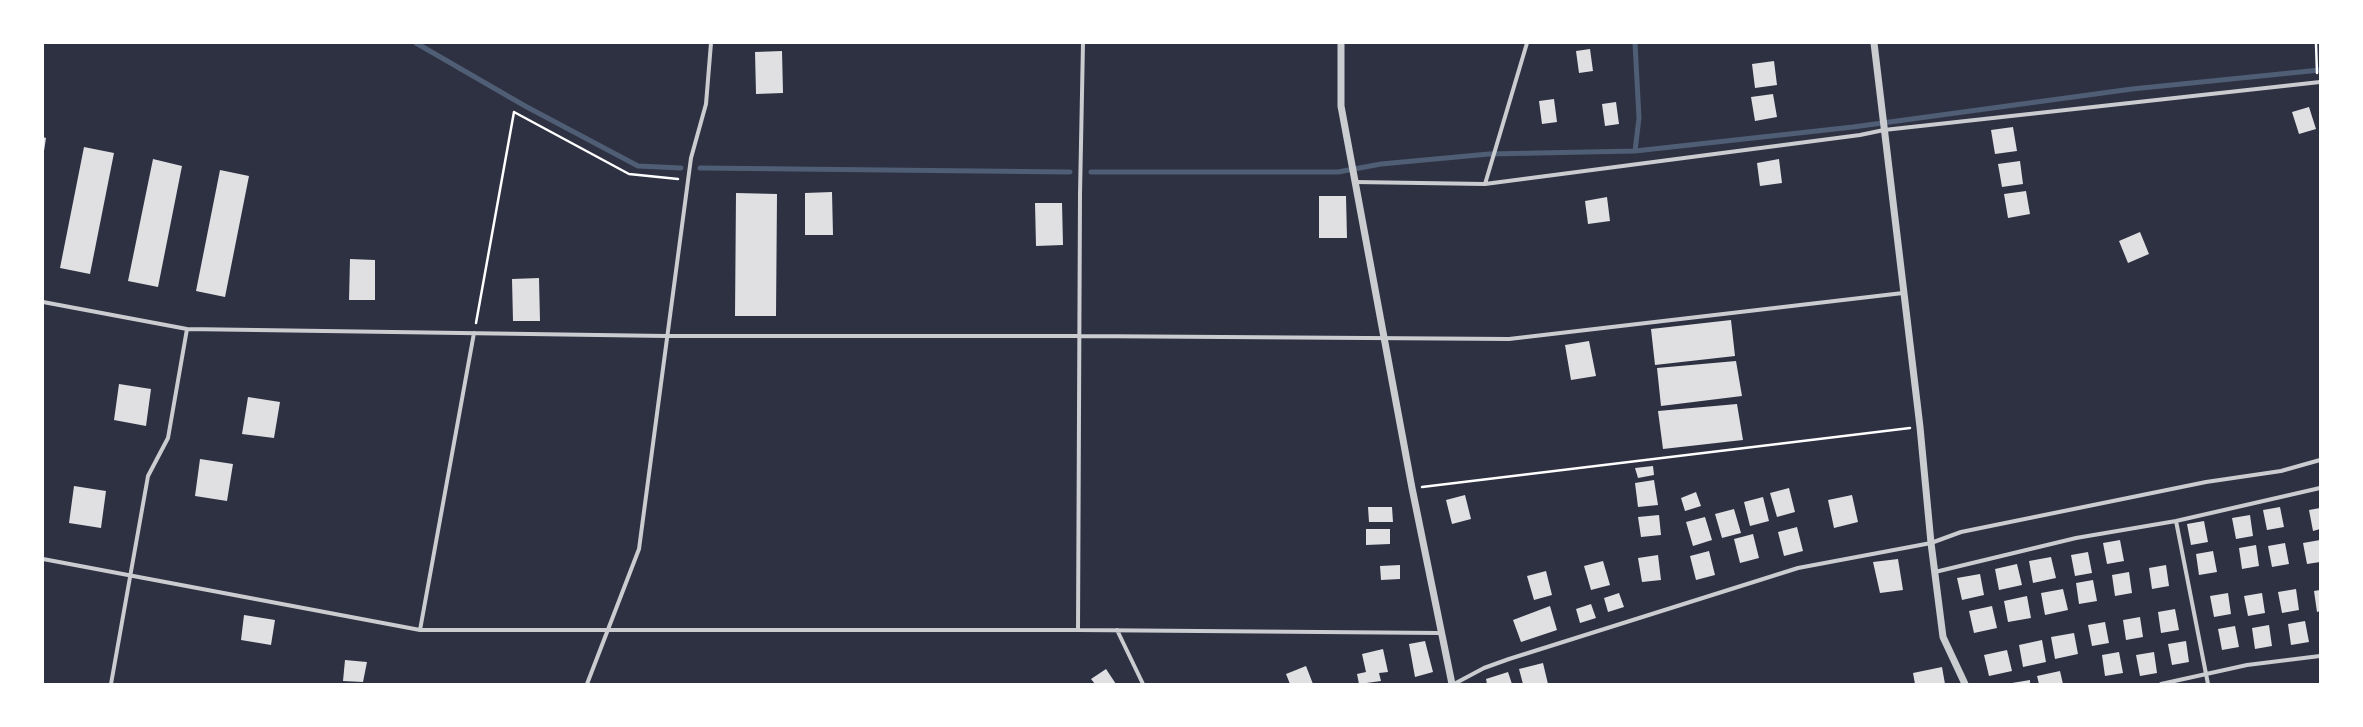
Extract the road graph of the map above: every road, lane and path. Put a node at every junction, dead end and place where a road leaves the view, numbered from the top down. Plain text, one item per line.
1 (711, 43) edge
2 (1083, 43) edge
3 (1341, 43) edge
4 (1527, 43) edge
5 (1874, 43) edge
6 (2316, 43) edge
7 (2319, 82) edge
8 (1884, 130) junction
9 (688, 180) junction
10 (1354, 182) junction
11 (1485, 184) junction
12 (1903, 293) junction
13 (43, 302) edge
14 (187, 329) junction
15 (474, 333) junction
16 (666, 336) junction
17 (1080, 336) junction
18 (1384, 339) junction
19 (1920, 427) junction
20 (2320, 460) edge
21 (1412, 488) junction
22 (2320, 488) edge
23 (2176, 521) junction
24 (1931, 543) junction
25 (43, 559) edge
26 (1935, 572) junction
27 (130, 577) junction
28 (607, 629) junction
29 (420, 630) junction
30 (1078, 630) junction
31 (1117, 630) junction
32 (1441, 633) junction
33 (2320, 656) edge
34 (2206, 673) junction
35 (111, 684) edge
36 (587, 684) edge
37 (1143, 684) edge
38 (1453, 684) edge
39 (1965, 684) edge
40 (2161, 684) edge
41 (2208, 684) edge

1 - 9 street
2 - 17 street
3 - 10 street
4 - 11 street
5 - 8 street
6 - 7 path
7 - 8 street
8 - 11 street
8 - 12 street
9 - 15 path
9 - 16 street
10 - 11 street
10 - 18 street
12 - 18 street
12 - 19 street
13 - 14 street
14 - 15 street
14 - 27 street
15 - 16 street
15 - 29 street
16 - 17 street
16 - 28 street
17 - 18 street
17 - 30 street
18 - 21 street
19 - 21 path
19 - 24 street
20 - 24 street
21 - 32 street
22 - 23 street
23 - 26 street
23 - 34 street
24 - 26 street
24 - 38 street
25 - 27 street
26 - 39 street
27 - 29 street
27 - 35 street
28 - 29 street
28 - 30 street
28 - 36 street
30 - 31 street
31 - 32 street
31 - 37 street
32 - 38 street
33 - 34 street
34 - 40 street
34 - 41 street

